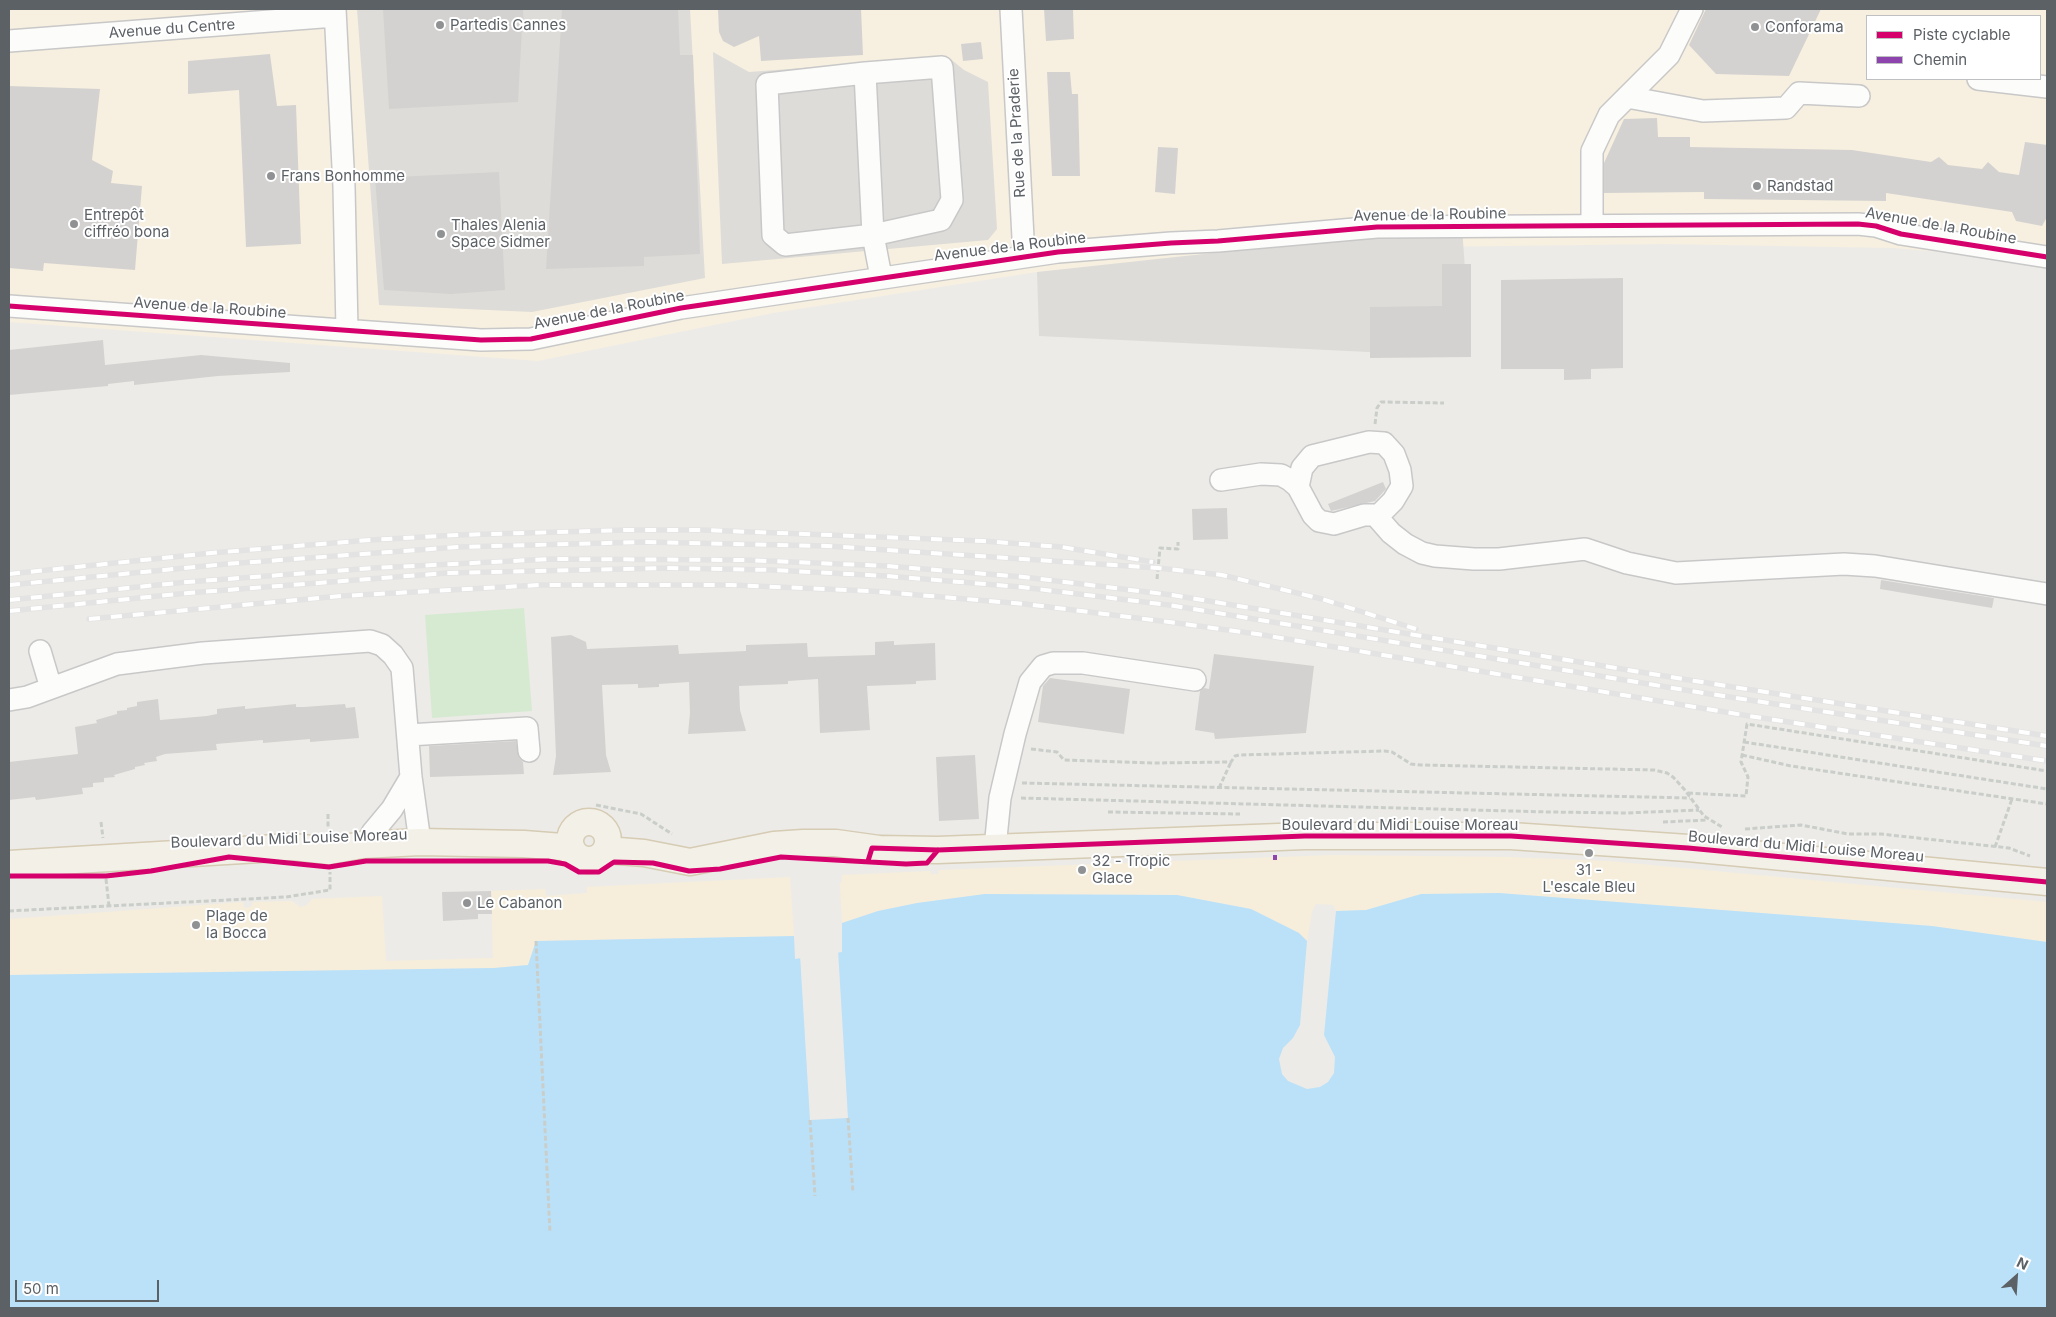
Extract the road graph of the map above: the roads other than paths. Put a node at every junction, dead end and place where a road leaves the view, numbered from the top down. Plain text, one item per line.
1 (1011, 9) edge
2 (1692, 9) edge
3 (335, 12) edge
4 (9, 41) edge
5 (865, 73) junction
6 (1987, 80) edge
7 (2047, 87) edge
8 (1859, 96) dead end
9 (1627, 97) junction
10 (1592, 226) junction
11 (872, 235) junction
12 (1024, 257) junction
13 (2047, 257) edge
14 (881, 277) junction
15 (9, 306) edge
16 (347, 330) junction
17 (1221, 480) dead end
18 (1298, 487) junction
19 (1377, 517) junction
20 (2047, 594) edge
21 (40, 651) dead end
22 (1195, 680) dead end
23 (51, 688) junction
24 (9, 700) edge
25 (408, 735) junction
26 (529, 751) dead end
27 (411, 777) junction
28 (372, 833) junction
29 (419, 838) junction
30 (995, 848) junction
31 (9, 854) edge
32 (9, 864) edge
33 (2042, 871) edge

1 - 12 street, Rue de la Praderie
2 - 9 street
3 - 4 street, Avenue du Centre
3 - 16 street
5 - 11 street
5 - 11 street
5 - 11 street
6 - 7 street
8 - 9 street
9 - 10 street
10 - 12 street, Avenue de la Roubine
10 - 13 street, Avenue de la Roubine
11 - 14 street
12 - 14 street, Avenue de la Roubine
14 - 16 street, Avenue de la Roubine
15 - 16 street, Avenue de la Roubine
17 - 18 street
18 - 19 street
18 - 19 street
19 - 20 street
21 - 23 street
22 - 30 street
23 - 24 street
23 - 25 street
25 - 26 street
25 - 27 street
27 - 28 street
27 - 29 street
28 - 29 main road, Boulevard du Midi Louise Moreau
28 - 31 main road, Boulevard du Midi Louise Moreau
29 - 30 main road, Boulevard du Midi Louise Moreau
29 - 32 main road, Boulevard du Midi Louise Moreau
30 - 33 main road, Boulevard du Midi Louise Moreau

